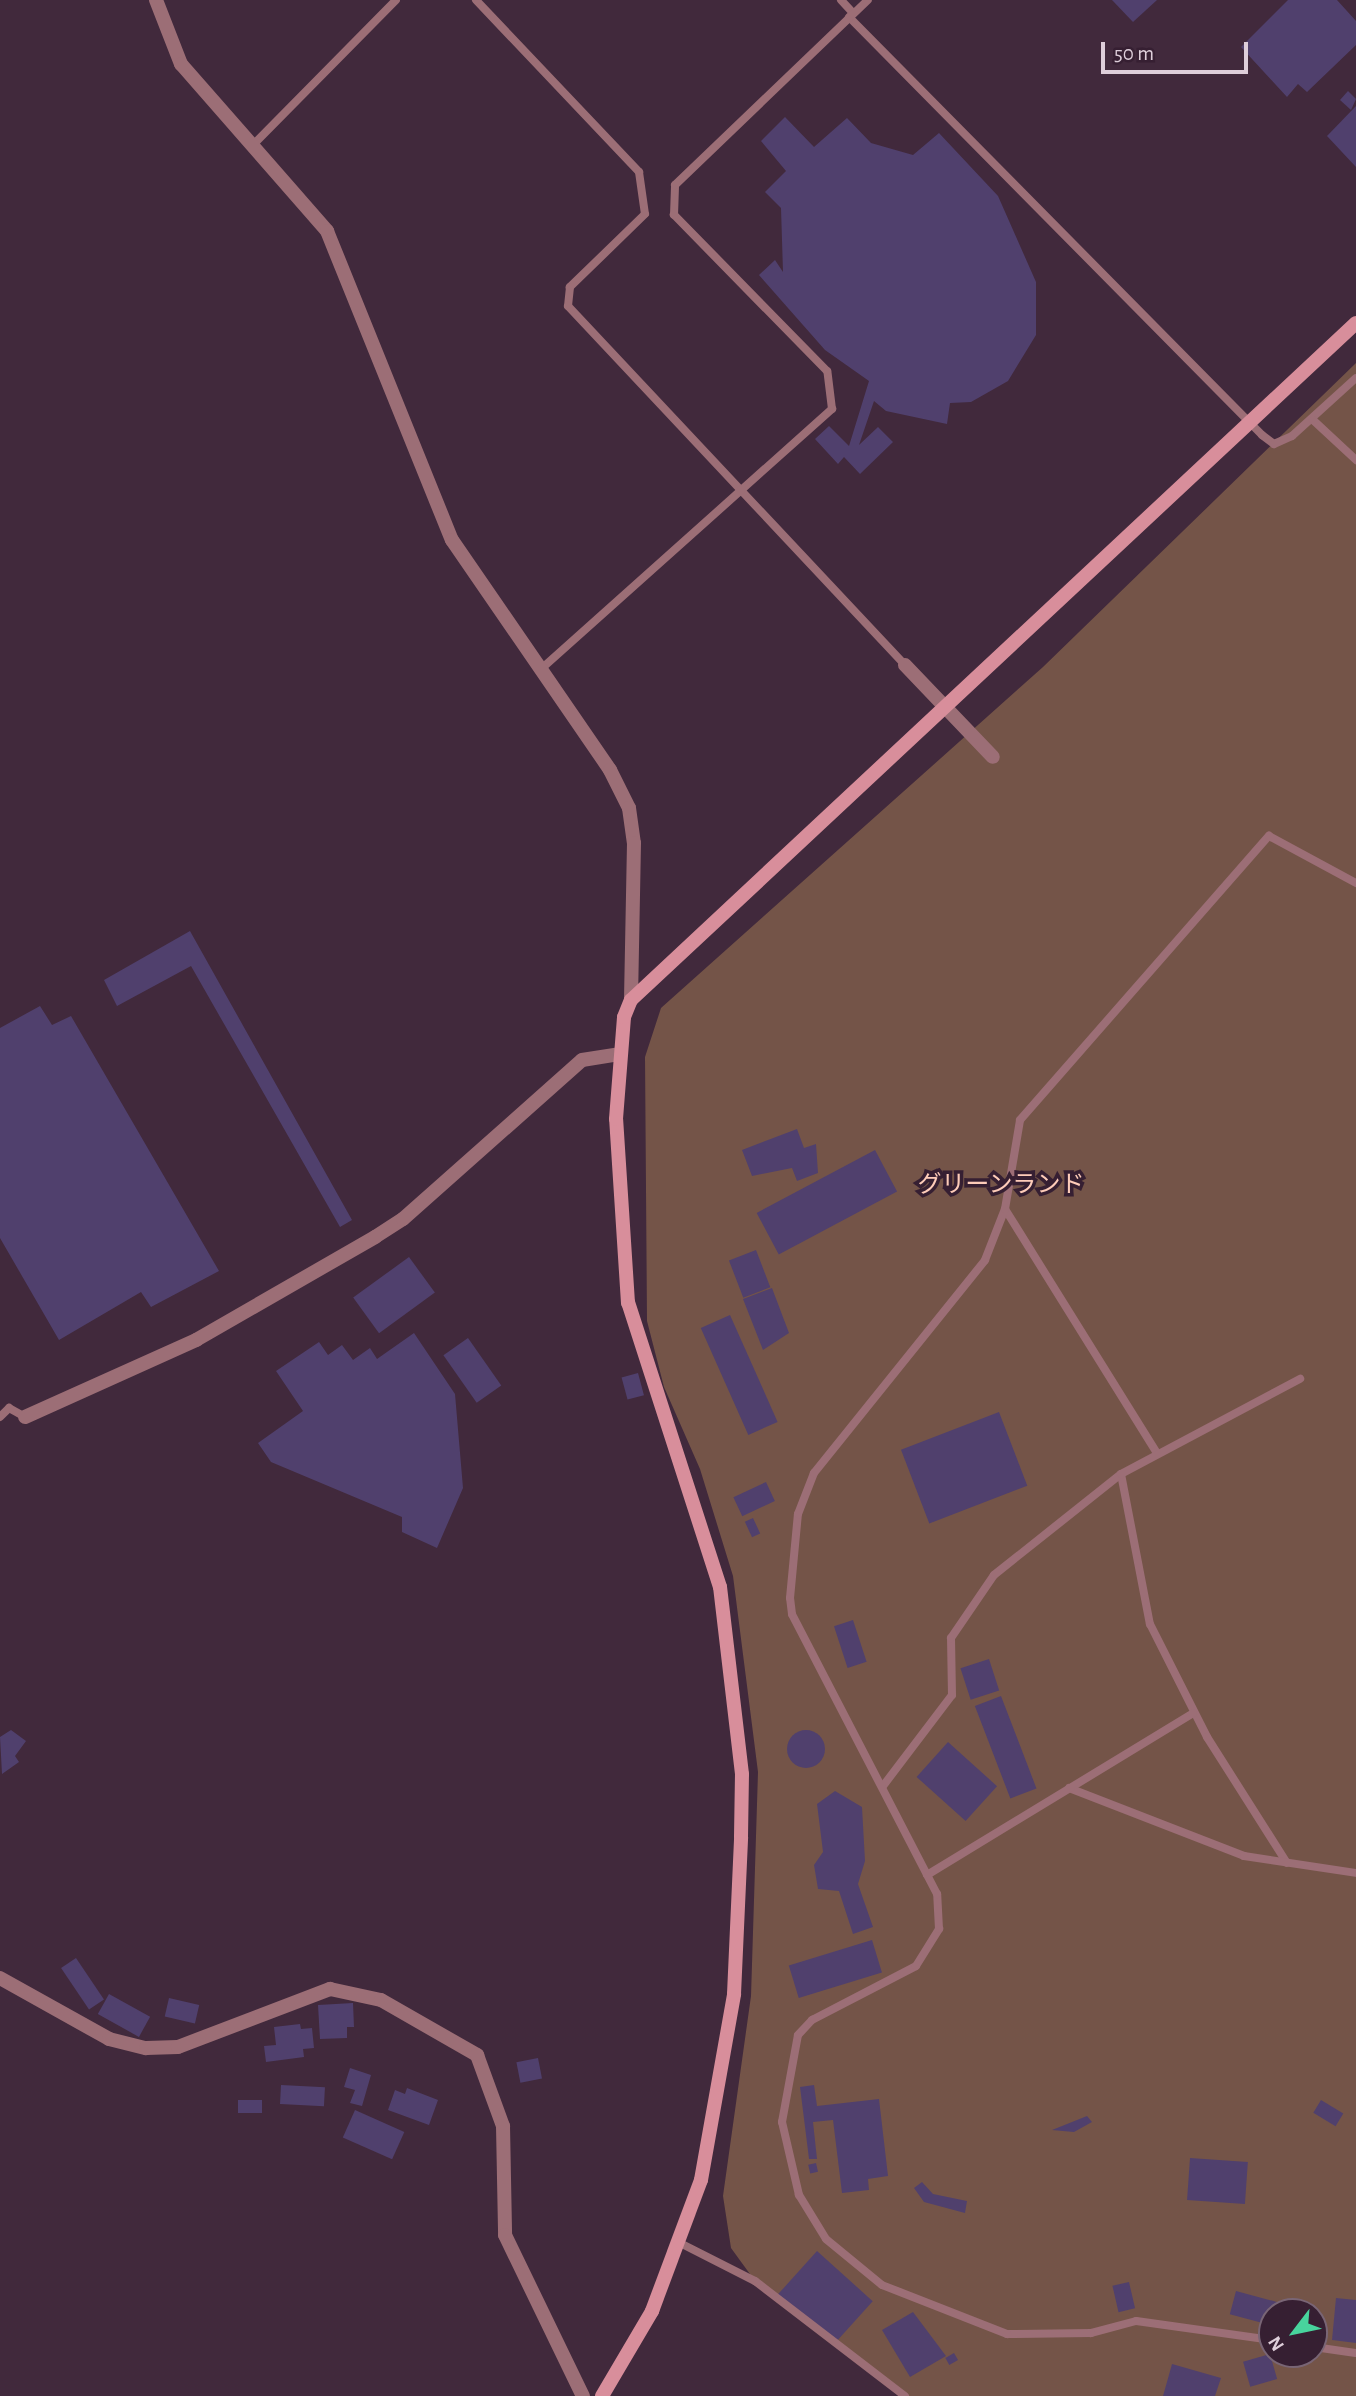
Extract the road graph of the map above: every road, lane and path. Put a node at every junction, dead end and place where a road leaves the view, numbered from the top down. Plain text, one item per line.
1 (156, 0) edge
2 (396, 0) edge
3 (475, 0) edge
4 (841, 0) edge
5 (868, 0) edge
6 (851, 15) junction
7 (254, 145) junction
8 (1356, 323) edge
9 (1356, 377) edge
10 (1251, 419) junction
11 (1313, 420) junction
12 (1356, 460) edge
13 (741, 492) junction
14 (905, 665) joint
15 (540, 670) junction
16 (993, 757) dead end
17 (1356, 883) edge
18 (631, 1000) junction
19 (618, 1054) junction
20 (1005, 1209) junction
21 (1300, 1379) dead end
22 (0, 1417) edge
23 (25, 1417) joint
24 (1157, 1453) junction
25 (1121, 1474) junction
26 (1193, 1713) junction
27 (883, 1786) junction
28 (1069, 1788) junction
29 (1287, 1863) junction
30 (1356, 1873) edge
31 (927, 1875) junction
32 (0, 1978) edge
33 (681, 2244) junction
34 (1258, 2338) edge
35 (1328, 2349) edge
36 (1356, 2353) edge
37 (583, 2396) edge
38 (602, 2396) edge
39 (905, 2396) edge

1 - 7 street
2 - 7 lane
3 - 13 lane
4 - 6 lane
5 - 6 lane
6 - 10 lane
6 - 13 lane
7 - 15 street
8 - 10 street
9 - 11 lane
10 - 11 lane
10 - 18 street
11 - 12 lane
13 - 14 lane
13 - 15 lane
14 - 16 street
15 - 18 street
17 - 20 lane
18 - 19 street
19 - 23 street
19 - 33 street
20 - 24 lane
20 - 27 lane
21 - 24 lane
22 - 23 lane
24 - 25 lane
25 - 26 lane
25 - 27 lane
26 - 28 lane
26 - 29 lane
27 - 31 lane
28 - 29 lane
28 - 31 lane
29 - 30 lane
31 - 34 lane
32 - 37 street
33 - 38 street
33 - 39 lane
35 - 36 lane

